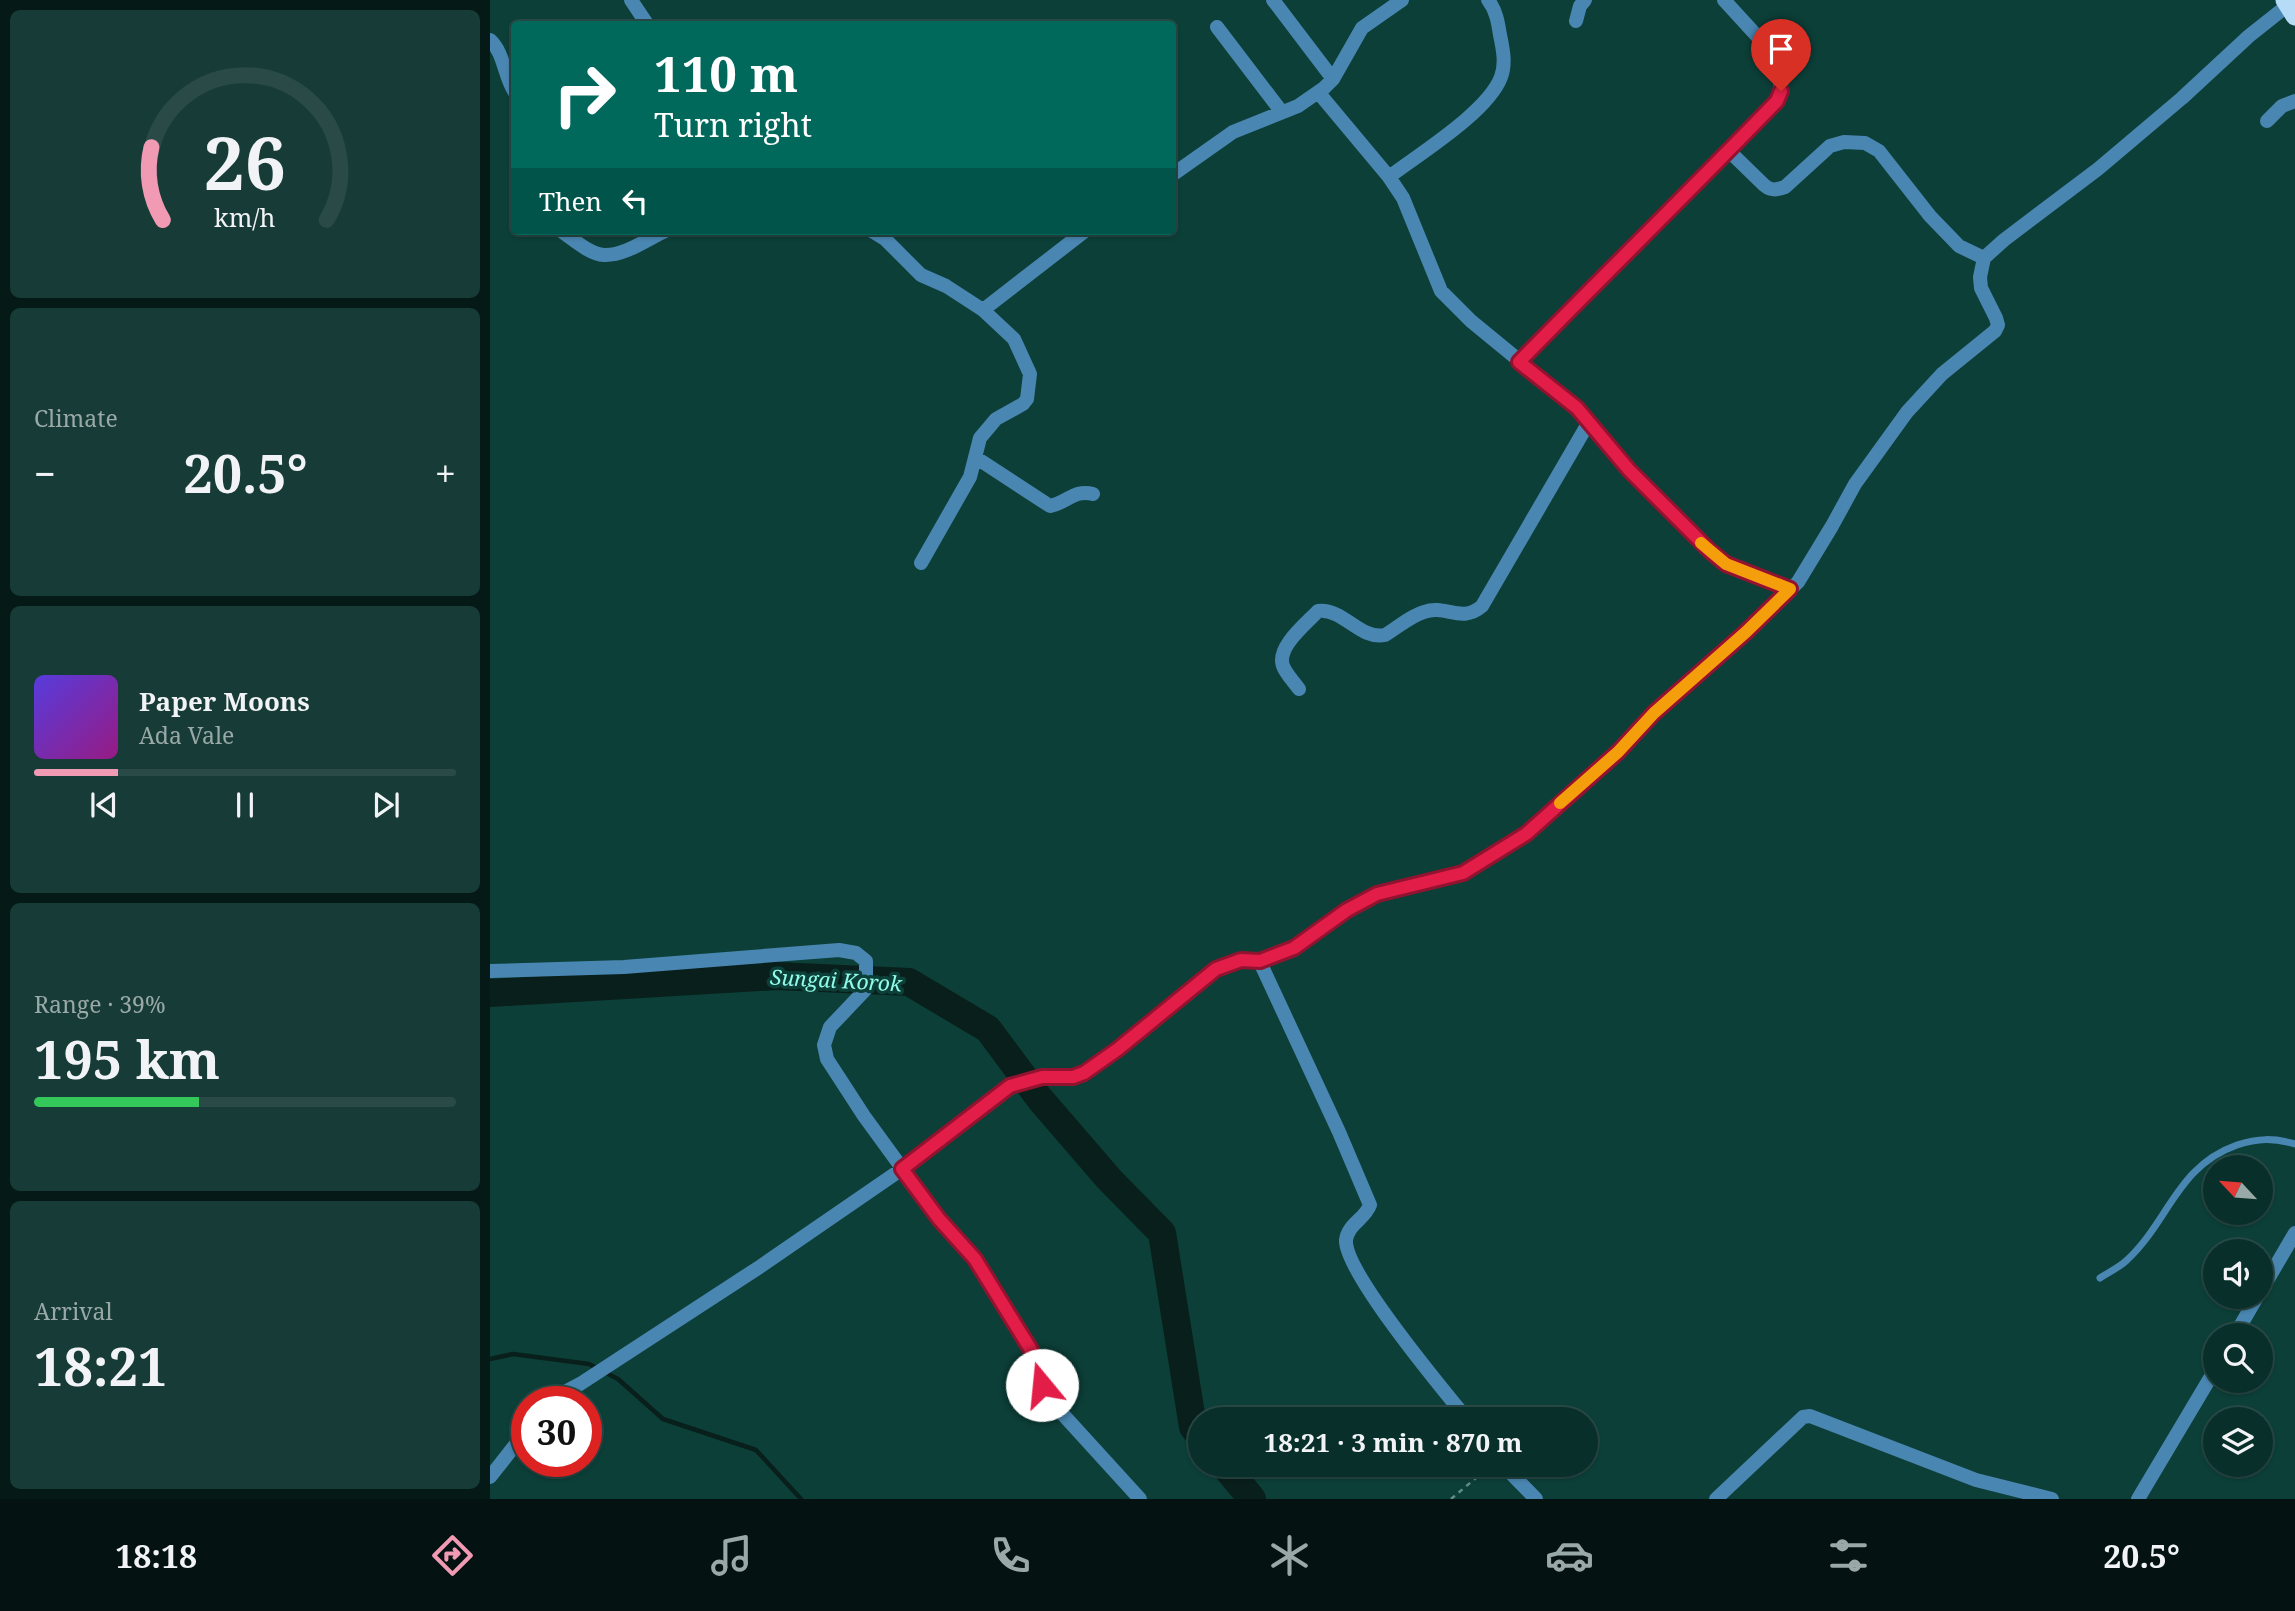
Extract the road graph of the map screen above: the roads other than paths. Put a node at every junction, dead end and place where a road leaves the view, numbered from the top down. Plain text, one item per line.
1 (631, 0) edge
2 (1272, 0) edge
3 (1402, 0) edge
4 (1488, 0) edge
5 (1585, 0) edge
6 (1724, 0) edge
7 (2289, 7) edge
8 (645, 21) edge
9 (1576, 21) dead end
10 (1217, 27) dead end
11 (490, 40) edge
12 (1333, 79) junction
13 (511, 86) edge
14 (1318, 92) junction
15 (2295, 101) edge
16 (1281, 111) junction
17 (2267, 121) dead end
18 (1729, 151) junction
19 (1176, 172) edge
20 (1390, 177) junction
21 (566, 235) edge
22 (657, 235) edge
23 (878, 235) edge
24 (1080, 235) edge
25 (1984, 258) junction
26 (984, 310) junction
27 (1519, 362) junction
28 (1589, 422) junction
29 (975, 457) junction
30 (1093, 494) dead end
31 (921, 563) dead end
32 (1790, 589) junction
33 (1299, 689) dead end
34 (1260, 961) junction
35 (490, 971) edge
36 (2295, 1144) edge
37 (902, 1169) junction
38 (2295, 1233) edge
39 (2273, 1271) edge
40 (2100, 1278) dead end
41 (576, 1386) edge
42 (2203, 1389) edge
43 (1459, 1407) edge
44 (511, 1450) edge
45 (490, 1477) edge
46 (1515, 1477) edge
47 (1140, 1499) edge
48 (1536, 1499) edge
49 (1716, 1499) edge
50 (2052, 1499) edge
51 (2138, 1499) edge

1 - 8 street
2 - 12 street
3 - 12 street
4 - 20 street
5 - 9 street
6 - 18 street
7 - 25 street
10 - 16 street
11 - 13 street
12 - 14 street
14 - 16 street
14 - 20 street
15 - 17 street
16 - 19 street
18 - 25 street
18 - 27 street
20 - 27 street
21 - 22 street
23 - 26 street
24 - 26 street
25 - 32 street
26 - 29 street
27 - 28 street
28 - 32 street
28 - 33 street
29 - 30 street
29 - 31 street
32 - 34 street
34 - 37 street
34 - 43 street
35 - 37 street
36 - 40 lane
37 - 41 street
37 - 47 street
38 - 39 street
42 - 51 street
44 - 45 street
46 - 48 street
49 - 50 street

